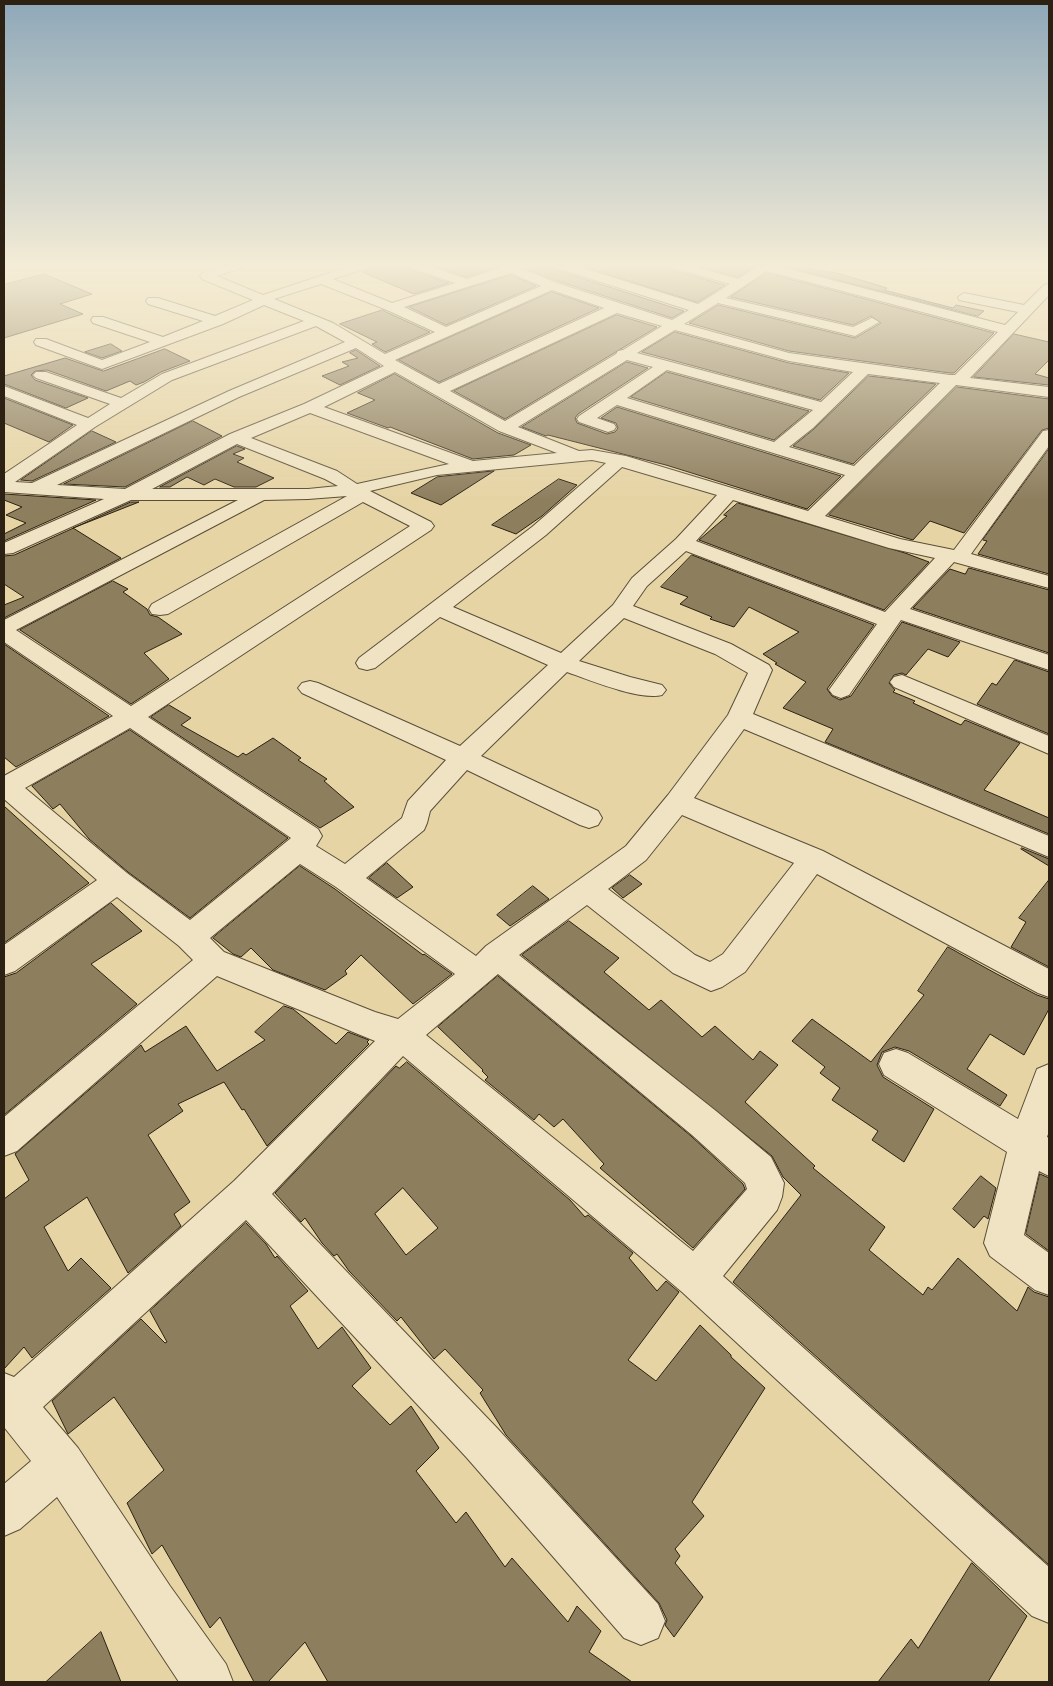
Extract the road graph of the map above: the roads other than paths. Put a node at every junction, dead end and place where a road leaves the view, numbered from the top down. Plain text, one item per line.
1 (45, 344) edge
2 (159, 344) edge
3 (256, 344) edge
4 (354, 344) edge
5 (357, 344) edge
6 (424, 344) edge
7 (539, 344) edge
8 (640, 344) edge
9 (740, 344) edge
10 (993, 344) edge
11 (623, 354) junction
12 (390, 362) junction
13 (665, 366) junction
14 (864, 369) junction
15 (41, 375) dead end
16 (956, 380) junction
17 (439, 390) junction
18 (4, 391) edge
19 (1049, 392) edge
20 (615, 399) junction
21 (124, 404) junction
22 (310, 406) junction
23 (824, 408) junction
24 (585, 419) junction
25 (89, 424) junction
26 (608, 427) dead end
27 (505, 428) junction
28 (1049, 435) edge
29 (236, 438) junction
30 (546, 443) junction
31 (777, 448) junction
32 (579, 456) junction
33 (620, 460) junction
34 (470, 466) junction
35 (857, 473) junction
36 (4, 482) edge
37 (4, 487) edge
38 (38, 488) junction
39 (357, 492) junction
40 (730, 492) junction
41 (128, 495) junction
42 (260, 496) junction
43 (812, 518) junction
44 (683, 543) junction
45 (6, 549) dead end
46 (954, 556) junction
47 (1049, 582) edge
48 (437, 608) junction
49 (160, 609) dead end
50 (621, 609) junction
51 (893, 616) junction
52 (4, 628) edge
53 (4, 632) edge
54 (367, 663) dead end
55 (565, 663) junction
56 (1049, 663) edge
57 (902, 682) dead end
58 (310, 688) dead end
59 (654, 690) dead end
60 (841, 690) dead end
61 (130, 716) junction
62 (739, 718) junction
63 (1049, 746) edge
64 (463, 758) junction
65 (5, 786) edge
66 (677, 802) junction
67 (589, 818) dead end
68 (1049, 847) edge
69 (299, 848) junction
70 (813, 859) junction
71 (346, 879) junction
72 (117, 881) junction
73 (587, 889) junction
74 (201, 949) junction
75 (4, 962) edge
76 (488, 964) junction
77 (1049, 984) edge
78 (402, 1035) junction
79 (896, 1064) dead end
80 (1049, 1080) edge
81 (4, 1138) edge
82 (1038, 1152) edge
83 (247, 1194) junction
84 (1049, 1276) edge
85 (696, 1278) junction
86 (9, 1400) edge
87 (62, 1464) junction
88 (4, 1513) edge
89 (1049, 1599) edge
90 (641, 1621) dead end
91 (208, 1682) edge

1 - 2 street
3 - 21 street
4 - 38 street
5 - 12 street
6 - 12 street
7 - 17 street
8 - 11 street
9 - 14 street
10 - 16 street
11 - 13 street
11 - 27 street
12 - 17 street
12 - 22 street
13 - 20 street
13 - 23 street
14 - 16 street
14 - 23 street
15 - 21 street
16 - 19 street
16 - 35 street
17 - 27 street
18 - 25 street
20 - 24 street
20 - 31 street
21 - 25 street
22 - 29 street
22 - 34 street
23 - 31 street
24 - 26 street
24 - 30 street
25 - 36 street
27 - 30 street
28 - 46 street
29 - 39 street
29 - 41 street
30 - 32 street
31 - 35 street
32 - 33 street
32 - 34 street
33 - 40 street
33 - 48 street
34 - 39 street
35 - 43 street
37 - 38 street
38 - 41 street
39 - 42 street
39 - 49 street
39 - 61 street
40 - 43 street
40 - 44 street
41 - 42 street
41 - 45 street
42 - 52 street
43 - 46 street
44 - 50 street
44 - 51 street
46 - 47 street
46 - 51 street
48 - 54 street
48 - 55 street
50 - 55 street
50 - 62 street
51 - 56 street
51 - 60 street
53 - 61 street
55 - 59 street
55 - 64 street
57 - 63 street
58 - 64 street
61 - 65 street
61 - 69 street
62 - 66 street
62 - 68 street
64 - 67 street
64 - 71 street
65 - 72 street
66 - 70 street
66 - 73 street
69 - 71 street
69 - 74 street
70 - 73 street
70 - 77 street
71 - 76 street
72 - 74 street
72 - 75 street
73 - 76 street
74 - 78 street
74 - 81 street
76 - 78 street
76 - 85 street
78 - 83 street
78 - 85 street
79 - 82 street
80 - 82 street
82 - 84 street
83 - 86 street
83 - 90 street
85 - 89 street
86 - 87 street
87 - 88 street
87 - 91 street

